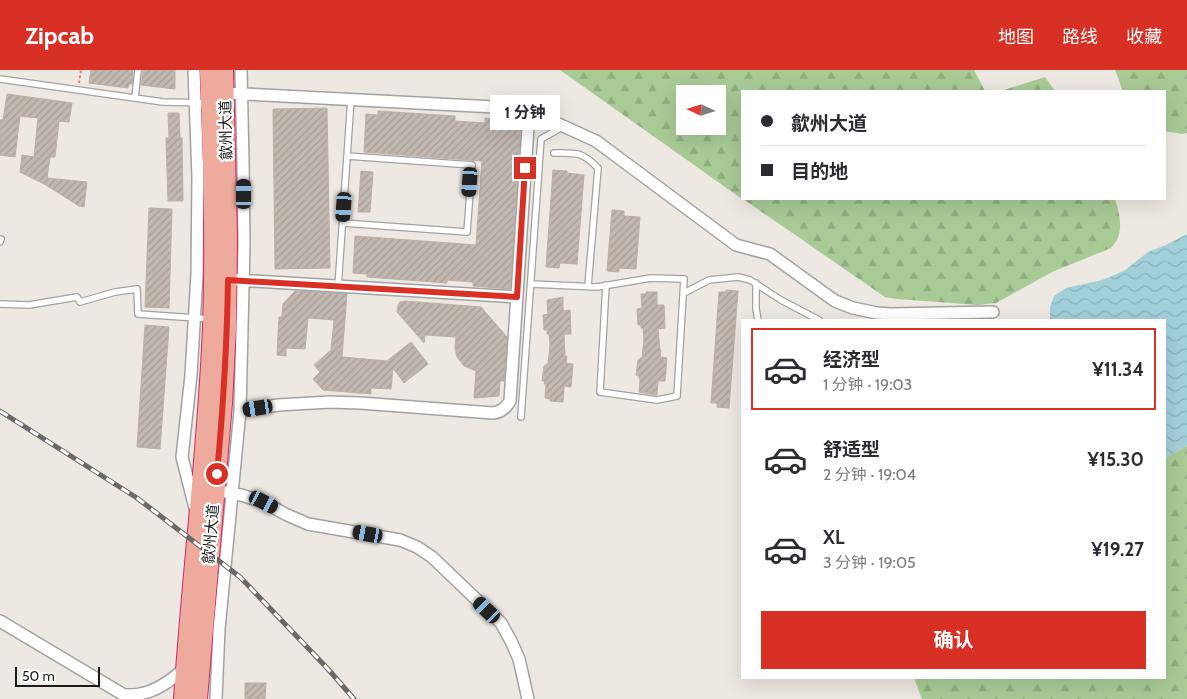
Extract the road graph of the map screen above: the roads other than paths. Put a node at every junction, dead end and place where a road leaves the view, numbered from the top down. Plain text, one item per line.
1 (138, 70) edge
2 (194, 70) edge
3 (209, 70) edge
4 (224, 70) edge
5 (241, 70) edge
6 (0, 79) edge
7 (233, 93) junction
8 (135, 98) junction
9 (351, 99) junction
10 (203, 102) junction
11 (528, 112) junction
12 (564, 126) junction
13 (554, 153) dead end
14 (347, 156) junction
15 (343, 224) junction
16 (235, 280) junction
17 (756, 283) junction
18 (531, 284) junction
19 (606, 285) junction
20 (338, 286) junction
21 (588, 286) junction
22 (684, 293) junction
23 (517, 297) junction
24 (0, 304) edge
25 (993, 312) dead end
26 (204, 318) junction
27 (758, 319) edge
28 (815, 319) edge
29 (240, 411) junction
30 (521, 417) dead end
31 (223, 492) junction
32 (0, 621) edge
33 (185, 668) junction
34 (126, 697) edge
35 (183, 699) edge
36 (198, 699) edge
37 (216, 699) edge
38 (528, 699) edge

1 - 8 lane
2 - 10 street
3 - 10 highway, 歙州大道
4 - 7 highway, 歙州大道
5 - 7 street
6 - 8 lane
7 - 9 street
7 - 16 highway, 歙州大道
8 - 10 lane
9 - 11 street
9 - 14 lane
10 - 26 highway, 歙州大道
11 - 12 street
11 - 23 street
12 - 18 lane
12 - 25 street
13 - 21 lane
14 - 15 lane
14 - 15 lane
15 - 20 lane
16 - 20 street
16 - 29 street
16 - 31 highway, 歙州大道
17 - 22 lane
17 - 27 lane
17 - 28 lane
18 - 21 lane
18 - 30 lane
19 - 21 lane
19 - 22 lane
19 - 22 lane
20 - 23 street
23 - 29 street
24 - 26 lane
26 - 33 highway, 歙州大道
29 - 31 street
31 - 36 highway, 歙州大道
31 - 37 street
31 - 38 street
32 - 34 street
33 - 34 street
33 - 35 highway, 歙州大道

